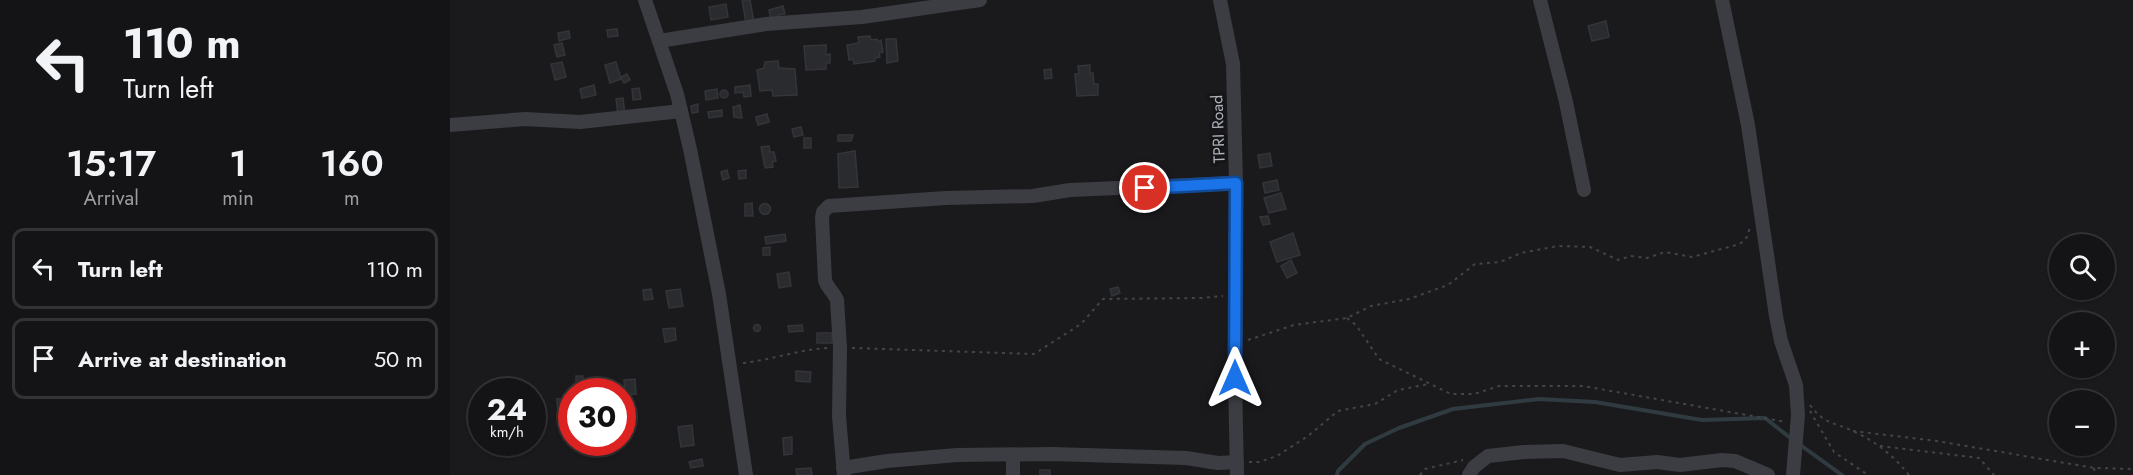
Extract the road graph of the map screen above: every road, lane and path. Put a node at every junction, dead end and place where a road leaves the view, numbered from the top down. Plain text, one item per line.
1 (645, 0) edge
2 (980, 0) edge
3 (1220, 0) edge
4 (1540, 0) edge
5 (1722, 0) edge
6 (659, 41) junction
7 (681, 111) junction
8 (450, 125) edge
9 (1236, 183) junction
10 (1584, 190) dead end
11 (1761, 206) junction
12 (1235, 295) junction
13 (1347, 318) junction
14 (1235, 345) junction
15 (840, 348) junction
16 (729, 365) junction
17 (1431, 383) junction
18 (1796, 385) junction
19 (1806, 404) dead end
20 (1797, 424) junction
21 (1853, 431) junction
22 (1881, 446) junction
23 (1013, 455) junction
24 (1484, 459) junction
25 (1237, 468) edge
26 (2094, 468) junction
27 (2133, 469) edge
28 (844, 472) edge
29 (746, 475) edge
30 (1013, 475) edge
31 (1420, 475) edge
32 (1469, 475) edge
33 (1768, 475) edge
34 (1793, 475) edge
35 (1868, 475) edge
36 (1909, 475) edge
37 (1994, 475) edge
38 (2095, 475) edge

1 - 6 street
2 - 6 street
3 - 9 street, TPRI Road
4 - 10 street
5 - 11 street
6 - 7 street
7 - 8 street
7 - 16 street
9 - 12 street, TPRI Road
9 - 15 street
11 - 13 path
11 - 18 street
12 - 14 street, TPRI Road
12 - 15 path
13 - 14 path
13 - 17 path
14 - 25 street, TPRI Road
15 - 16 path
15 - 28 street
16 - 29 street
17 - 20 path
17 - 25 path
18 - 20 street
18 - 21 path
19 - 35 path
20 - 34 street
21 - 22 path
21 - 26 path
22 - 36 path
22 - 37 path
23 - 25 street
23 - 28 street
23 - 30 street
24 - 31 path
24 - 32 street
24 - 33 street
26 - 27 path
26 - 38 path

